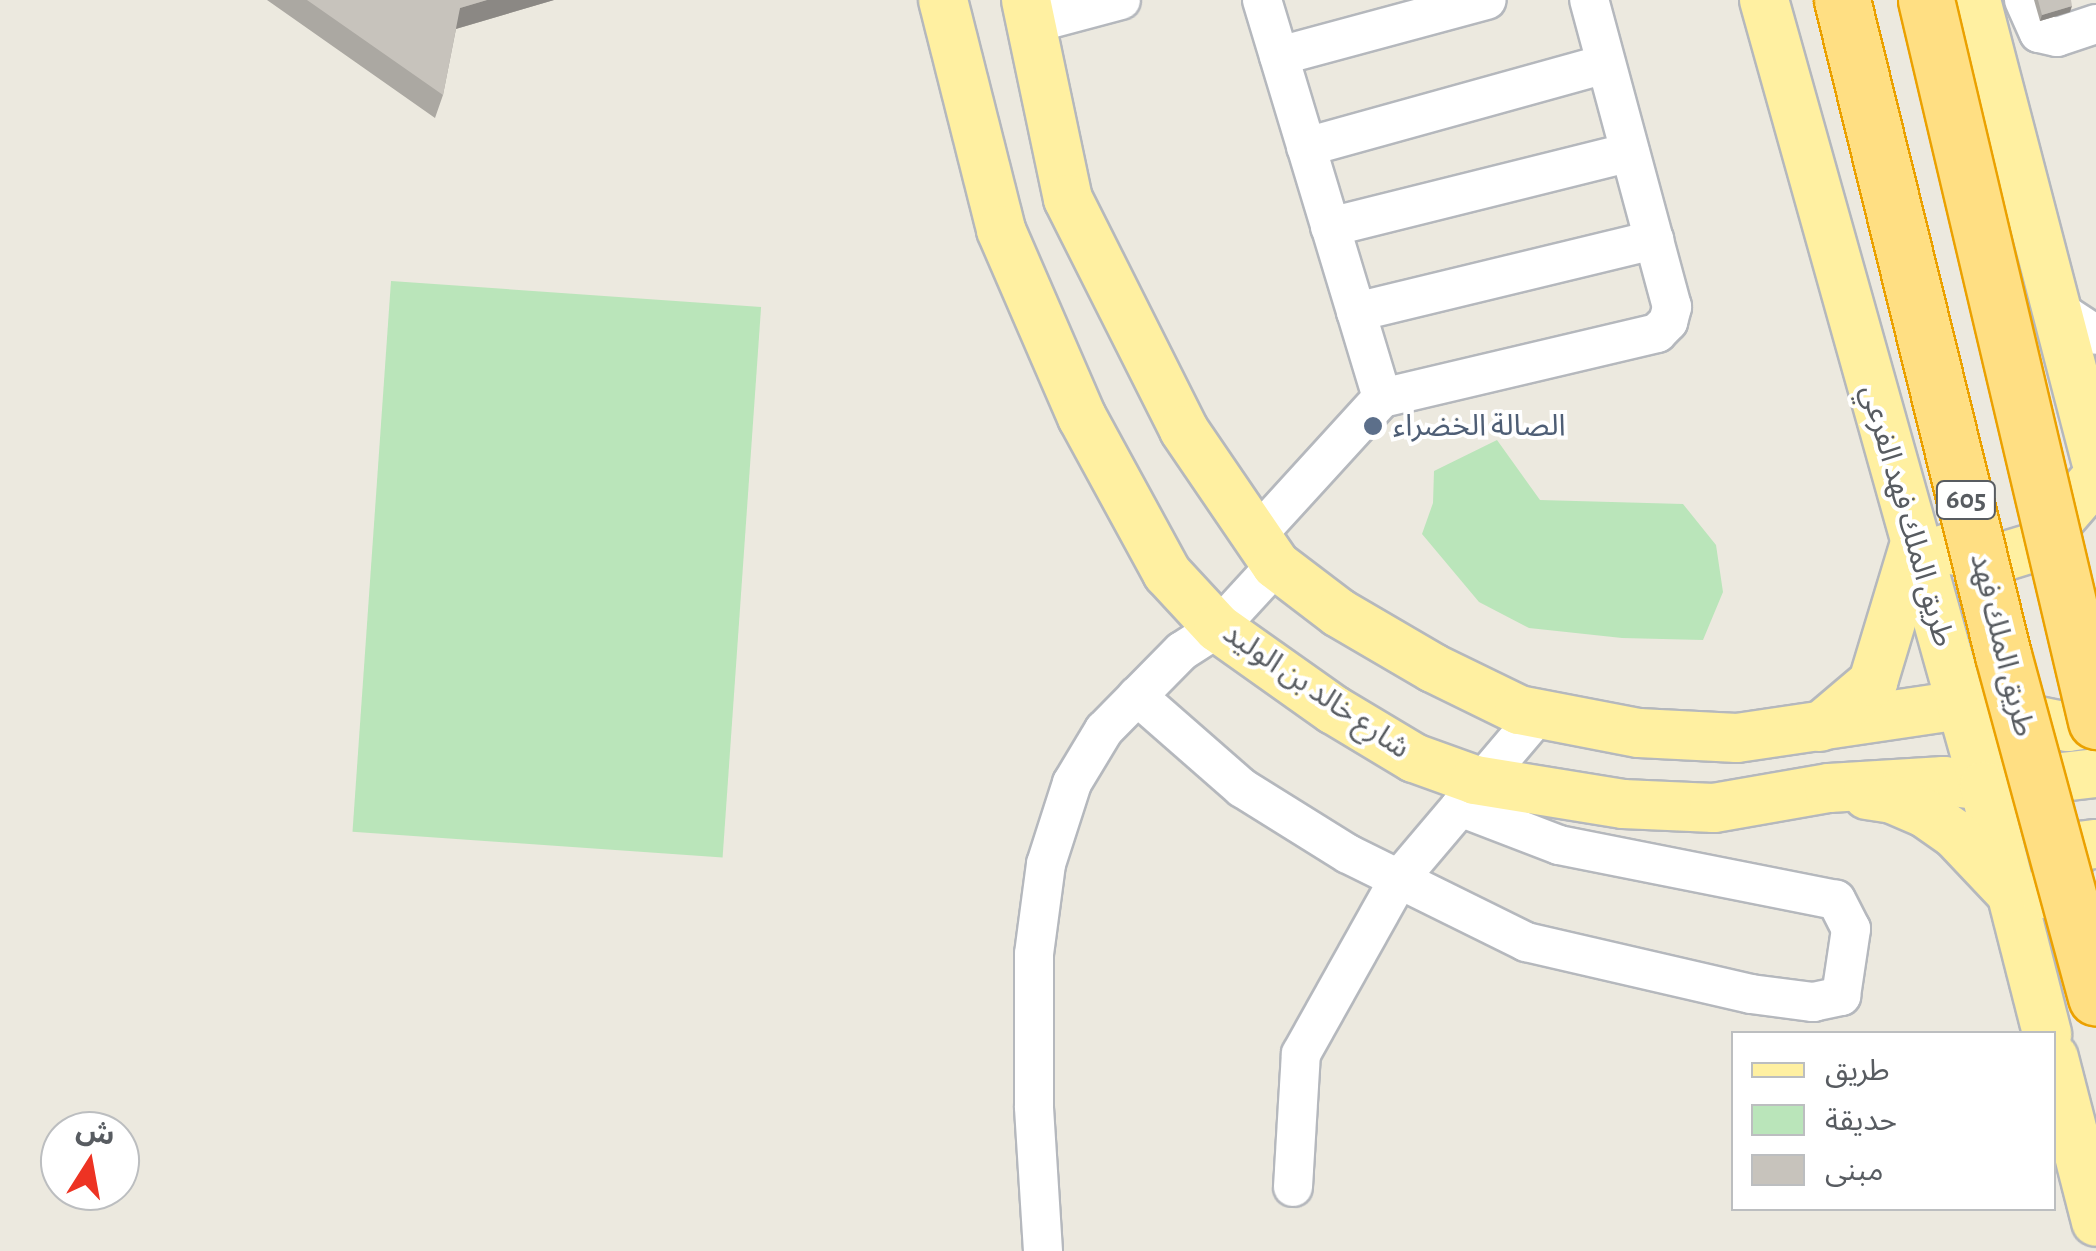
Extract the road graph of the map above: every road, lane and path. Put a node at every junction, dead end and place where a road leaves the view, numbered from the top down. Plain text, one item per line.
1 (943, 0) edge
2 (1121, 0) edge
3 (1262, 0) edge
4 (1488, 0) edge
5 (1589, 0) edge
6 (1764, 0) edge
7 (1842, 0) edge
8 (1926, 0) edge
9 (1976, 0) edge
10 (2024, 0) edge
11 (1028, 12) edge
12 (2096, 24) edge
13 (1278, 56) junction
14 (1606, 64) junction
15 (1306, 147) junction
16 (1630, 152) junction
17 (1330, 227) junction
18 (1654, 240) junction
19 (1356, 312) junction
20 (2077, 322) edge
21 (1382, 398) junction
22 (2096, 460) edge
23 (2096, 478) edge
24 (1908, 524) junction
25 (1266, 551) junction
26 (1218, 628) junction
27 (1137, 696) junction
28 (1961, 705) junction
29 (1539, 714) junction
30 (2096, 722) edge
31 (1818, 730) junction
32 (2096, 774) edge
33 (1984, 786) junction
34 (1829, 788) junction
35 (1471, 794) junction
36 (2096, 844) edge
37 (1399, 879) junction
38 (2009, 891) junction
39 (2096, 998) edge
40 (2042, 1014) edge
41 (2056, 1066) edge
42 (1293, 1187) dead end
43 (2096, 1222) edge
44 (1043, 1251) edge

1 - 26 main road, شارع خالد بن الوليد
2 - 11 street
3 - 13 street
4 - 13 street
5 - 14 street
6 - 24 main road, طريق الملك فهد الفرعي
7 - 39 highway, طريق الملك فهد / 605, bridge
8 - 30 highway, 605, bridge
9 - 20 main road
10 - 12 street
11 - 25 main road
13 - 15 street
14 - 15 street
14 - 16 street
15 - 17 street
16 - 17 street
16 - 18 street
17 - 19 street
18 - 19 street
18 - 21 street
19 - 21 street
20 - 22 main road
21 - 25 street
23 - 24 main road
24 - 28 main road, طريق الملك فهد الفرعي
24 - 31 main road
25 - 26 street
25 - 29 main road
26 - 27 street
26 - 35 main road, شارع خالد بن الوليد
27 - 37 street
27 - 44 street
28 - 30 main road
28 - 31 main road
28 - 33 main road, طريق الملك فهد الفرعي
29 - 31 main road
29 - 35 street
32 - 33 main road, شارع خالد بن الوليد
33 - 34 main road, شارع خالد بن الوليد
33 - 38 main road, طريق الملك فهد الفرعي
34 - 35 main road, شارع خالد بن الوليد
34 - 38 main road
35 - 37 street
35 - 37 street
36 - 40 main road
37 - 42 street
38 - 40 main road, طريق الملك فهد الفرعي
41 - 43 main road

